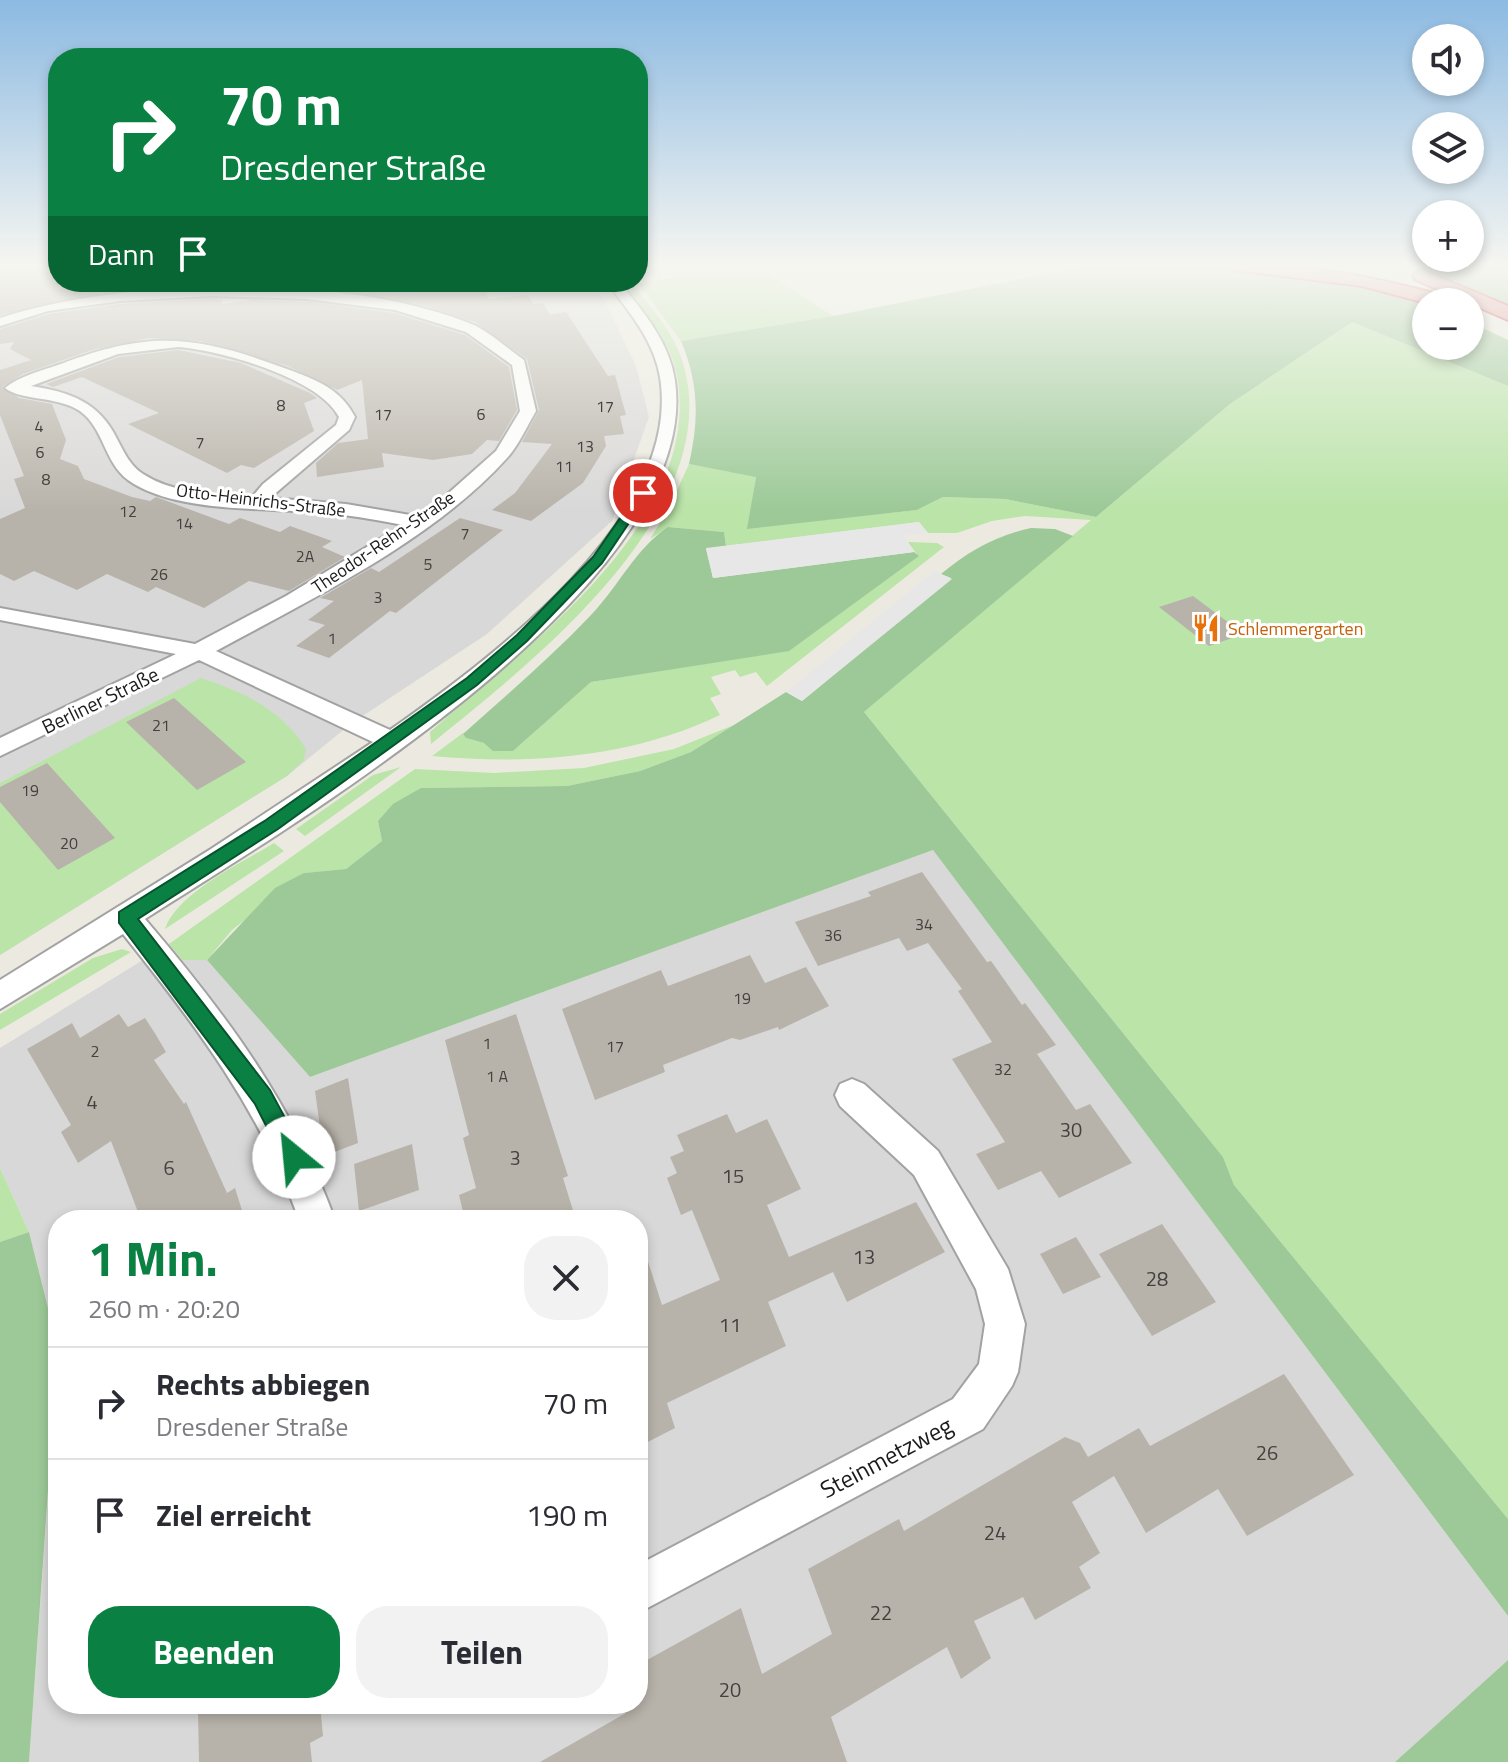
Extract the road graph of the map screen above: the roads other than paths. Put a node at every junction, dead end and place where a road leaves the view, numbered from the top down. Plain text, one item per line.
1 (145, 346) edge
2 (194, 346) edge
3 (503, 346) edge
4 (657, 346) edge
5 (7, 387) edge
6 (258, 502) junction
7 (419, 522) junction
8 (0, 614) edge
9 (200, 652) junction
10 (392, 741) junction
11 (0, 748) edge
12 (126, 917) junction
13 (0, 996) edge
14 (852, 1095) dead end
15 (313, 1210) edge
16 (648, 1585) edge

1 - 5 street
2 - 6 street
3 - 7 street, Theodor-Rehn-Straße
4 - 10 street
5 - 6 street, Otto-Heinrichs-Straße
6 - 7 street, Otto-Heinrichs-Straße
7 - 9 street, Theodor-Rehn-Straße
8 - 9 street, Berliner Straße
9 - 10 street, Berliner Straße
9 - 11 street, Berliner Straße
10 - 12 street
12 - 13 street
12 - 15 street
14 - 16 street, Steinmetzweg

